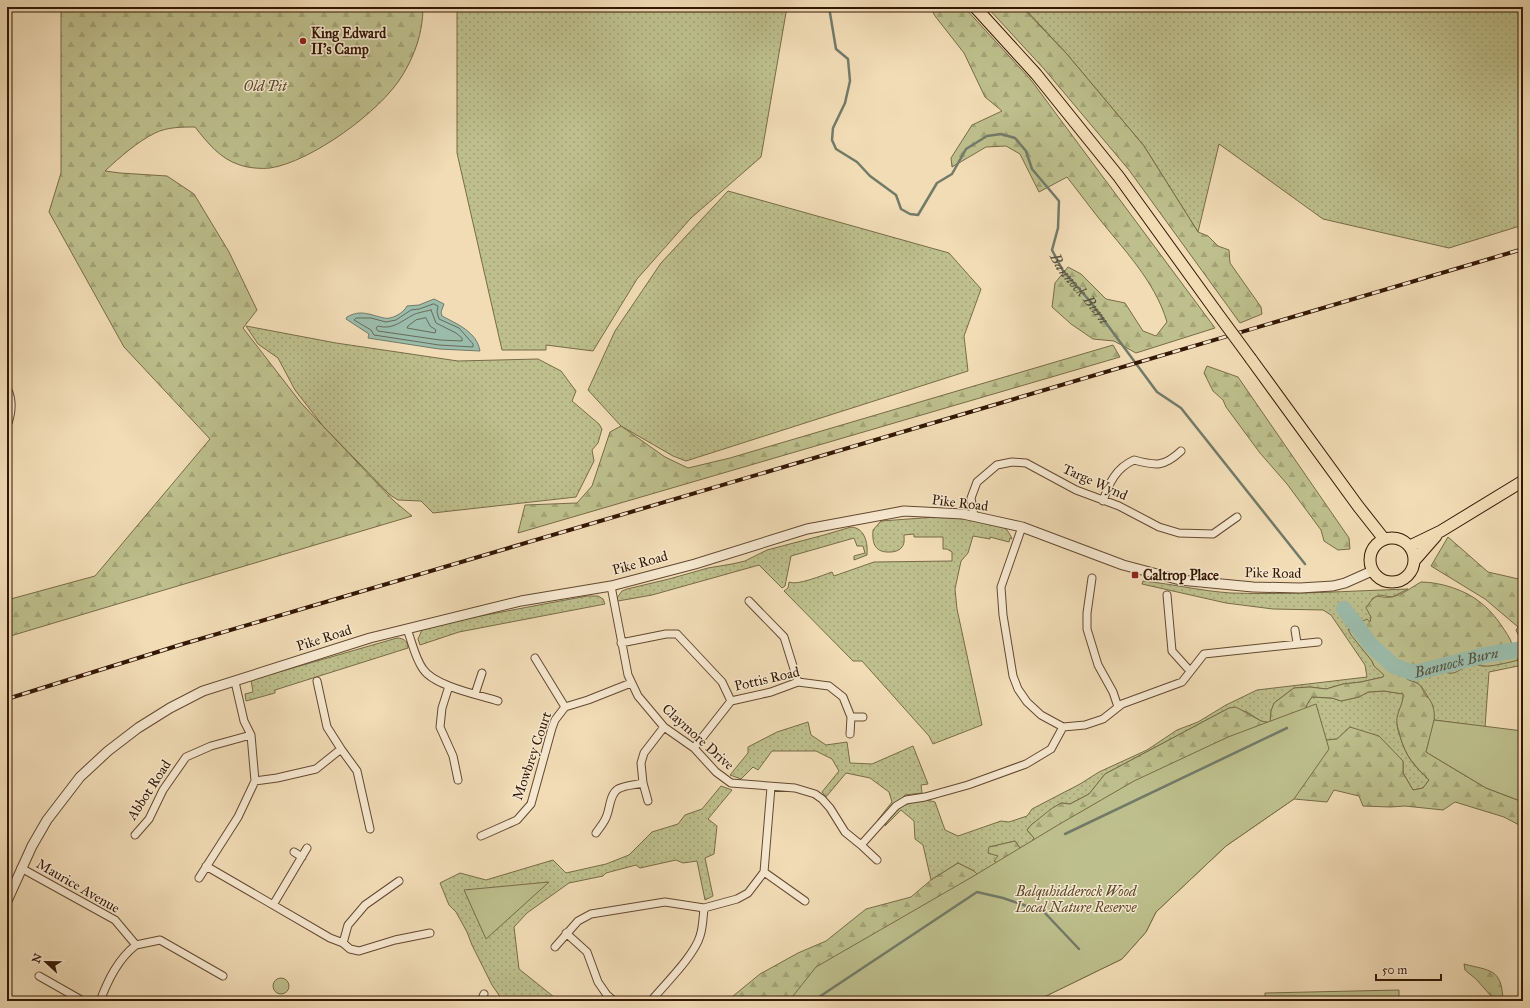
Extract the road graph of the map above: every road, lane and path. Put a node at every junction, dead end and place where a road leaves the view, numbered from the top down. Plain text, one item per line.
1 (976, 7) edge
2 (7, 388) edge
3 (7, 426) edge
4 (1181, 451) dead end
5 (1523, 481) edge
6 (1103, 501) junction
7 (974, 516) junction
8 (1237, 517) dead end
9 (1022, 527) junction
10 (1441, 531) junction
11 (1380, 542) junction
12 (1410, 546) junction
13 (1415, 560) junction
14 (1372, 571) junction
15 (1092, 578) dead end
16 (611, 586) junction
17 (1167, 595) dead end
18 (749, 601) dead end
19 (406, 629) junction
20 (1295, 630) dead end
21 (1318, 642) dead end
22 (621, 643) junction
23 (1297, 643) junction
24 (536, 658) dead end
25 (1190, 671) junction
26 (482, 673) dead end
27 (317, 681) dead end
28 (235, 682) junction
29 (798, 682) junction
30 (631, 683) junction
31 (448, 686) junction
32 (475, 694) junction
33 (731, 701) junction
34 (498, 702) dead end
35 (565, 707) junction
36 (1118, 707) junction
37 (851, 717) junction
38 (863, 717) dead end
39 (664, 727) junction
40 (1063, 727) junction
41 (850, 734) dead end
42 (251, 735) junction
43 (694, 748) junction
44 (340, 749) junction
45 (458, 780) dead end
46 (254, 781) junction
47 (643, 783) junction
48 (771, 787) junction
49 (648, 801) dead end
50 (370, 829) dead end
51 (596, 833) dead end
52 (135, 835) dead end
53 (481, 836) dead end
54 (861, 845) junction
55 (307, 848) dead end
56 (294, 852) dead end
57 (302, 857) junction
58 (877, 860) dead end
59 (206, 866) junction
60 (21, 868) junction
61 (764, 872) junction
62 (199, 878) dead end
63 (399, 881) dead end
64 (7, 901) edge
65 (805, 901) dead end
66 (274, 905) junction
67 (704, 908) junction
68 (430, 933) dead end
69 (566, 933) junction
70 (343, 943) junction
71 (136, 945) junction
72 (555, 947) dead end
73 (39, 976) dead end
74 (223, 976) dead end
75 (83, 1001) edge
76 (100, 1001) edge
77 (614, 1001) edge
78 (651, 1001) edge

1 - 11 main road, bridge
2 - 3 street
4 - 6 street
5 - 10 main road
6 - 7 street, Targe Wynd
6 - 8 street, Targe Wynd
7 - 9 street, Pike Road
7 - 16 street, Pike Road
9 - 14 street, Pike Road
9 - 40 street
10 - 12 main road
10 - 13 main road
11 - 12 main road
11 - 14 main road
12 - 13 main road
13 - 14 main road
15 - 36 street
16 - 19 street, Pike Road
16 - 22 street, Claymore Drive
17 - 25 street
18 - 29 street
19 - 28 street, Pike Road
19 - 31 street
20 - 23 street
21 - 23 street
22 - 30 street, Claymore Drive
22 - 33 street
23 - 25 street
24 - 35 street, Mowbrey Court
25 - 36 street
26 - 32 street
27 - 44 street
28 - 42 street
28 - 60 street, Pike Road
29 - 33 street, Pottis Road
29 - 37 street, Pottis Road
30 - 35 street, Mowbrey Court
30 - 39 street, Claymore Drive
31 - 32 street
31 - 45 street
32 - 34 street
33 - 43 street, Pottis Road
35 - 53 street, Mowbrey Court
36 - 40 street
37 - 38 street
37 - 41 street, Pottis Road
39 - 43 street, Claymore Drive
39 - 47 street
40 - 54 street
42 - 46 street
42 - 52 street, Abbot Road
43 - 48 street, Claymore Drive
44 - 46 street
44 - 50 street
46 - 59 street
47 - 49 street
47 - 51 street
48 - 54 street, Claymore Drive
48 - 61 street
54 - 58 street, Claymore Drive
55 - 57 street
56 - 57 street
57 - 66 street
59 - 62 street
59 - 66 street
60 - 64 street, Pike Road
60 - 71 street, Maurice Avenue
61 - 65 street
61 - 67 street
63 - 70 street
66 - 70 street
67 - 69 street
67 - 78 street
68 - 70 street
69 - 72 street
69 - 77 street
71 - 74 street
71 - 76 street
73 - 75 street

